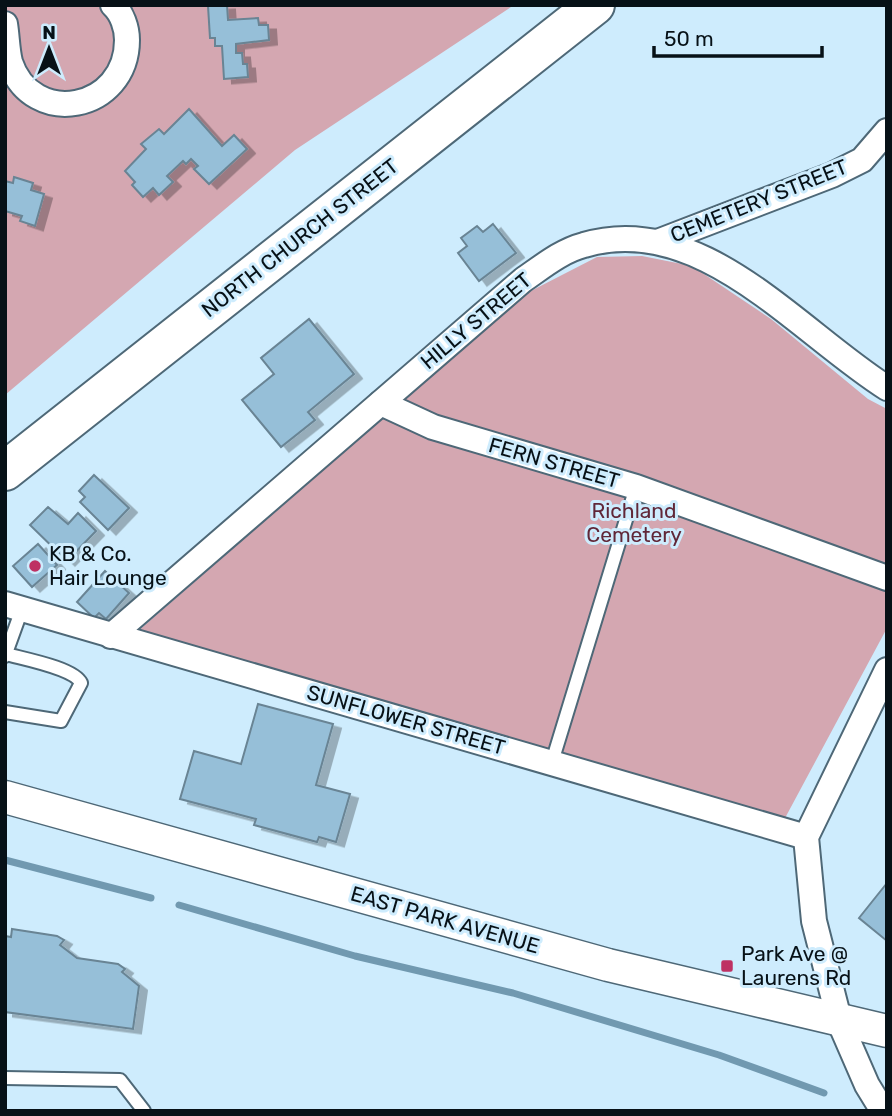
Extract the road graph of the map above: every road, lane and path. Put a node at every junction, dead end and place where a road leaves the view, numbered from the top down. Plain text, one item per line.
1 (113, 5) edge
2 (595, 5) edge
3 (568, 18) edge
4 (5, 24) edge
5 (887, 131) edge
6 (660, 241) junction
7 (887, 388) edge
8 (381, 403) junction
9 (5, 471) edge
10 (636, 487) junction
11 (887, 578) edge
12 (14, 607) edge
13 (111, 636) junction
14 (6, 655) edge
15 (887, 670) edge
16 (5, 712) edge
17 (552, 762) junction
18 (5, 797) edge
19 (806, 837) junction
20 (840, 1023) junction
21 (887, 1031) edge
22 (5, 1078) edge
23 (144, 1111) edge
24 (883, 1111) edge

1 - 4 street
2 - 3 main road, NORTH CHURCH STREET
3 - 9 main road, NORTH CHURCH STREET
5 - 6 street, CEMETERY STREET
6 - 7 street, HILLY STREET
6 - 8 street, HILLY STREET
8 - 10 street, FERN STREET
8 - 13 street, HILLY STREET
10 - 11 street, FERN STREET
10 - 17 lane
12 - 13 street, SUNFLOWER STREET
12 - 14 lane
13 - 17 street, SUNFLOWER STREET
14 - 16 lane
15 - 19 street
17 - 19 street, SUNFLOWER STREET
18 - 20 street, EAST PARK AVENUE
19 - 20 street
20 - 21 street, EAST PARK AVENUE
20 - 24 street
22 - 23 lane

